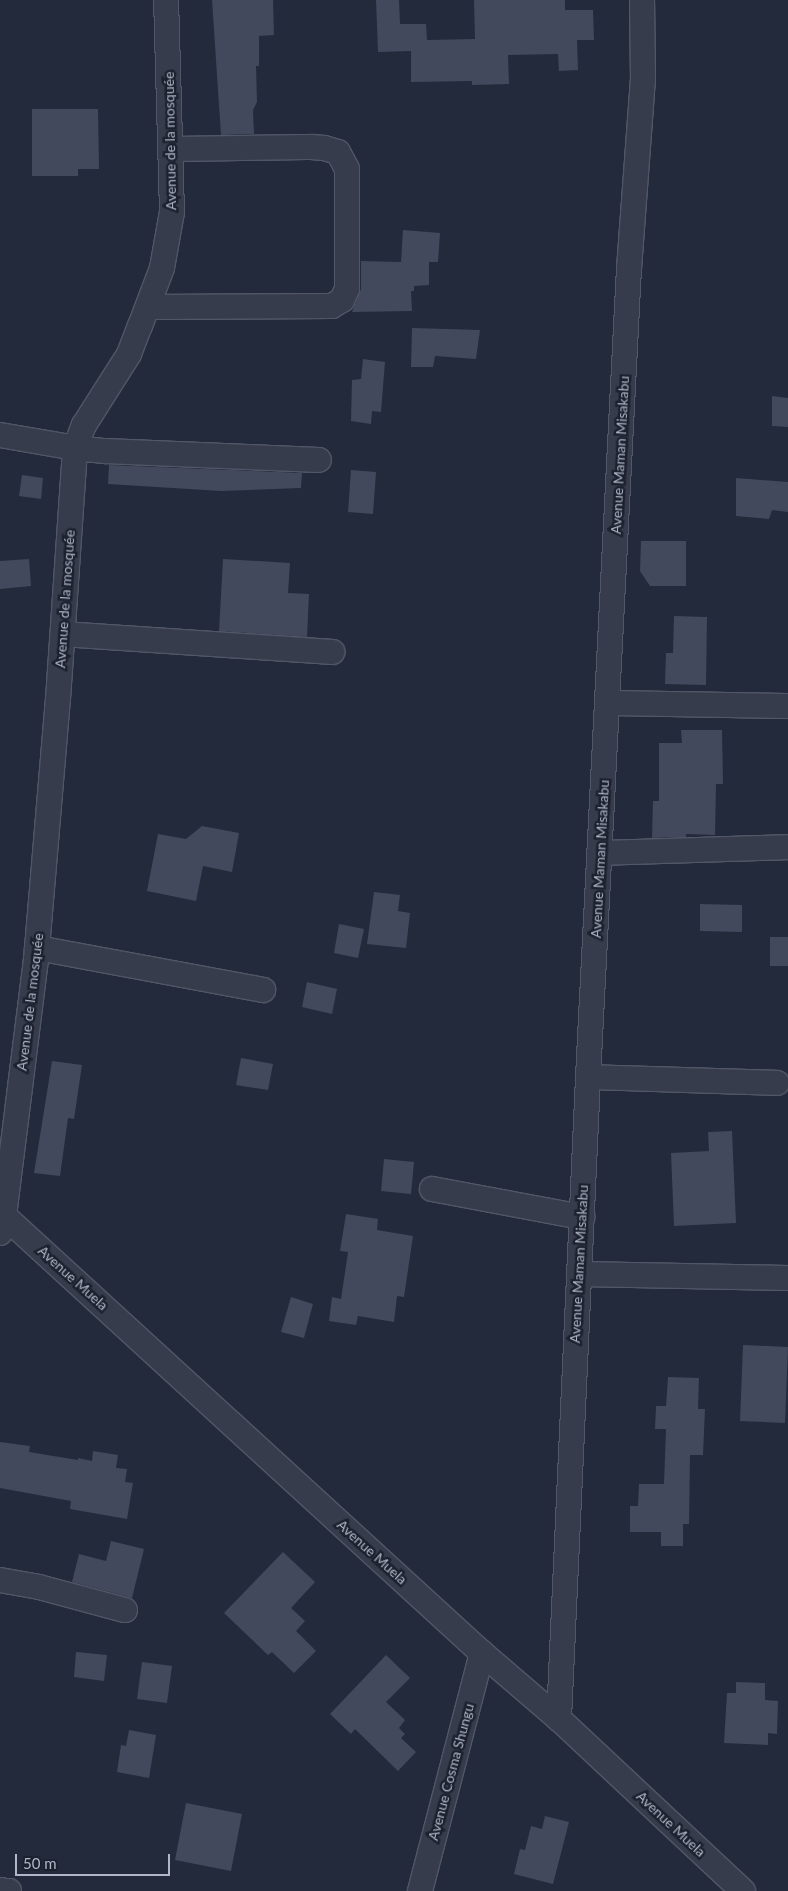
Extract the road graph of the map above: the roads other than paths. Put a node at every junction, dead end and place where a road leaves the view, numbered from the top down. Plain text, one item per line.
1 (166, 0) edge
2 (642, 0) edge
3 (170, 150) junction
4 (148, 307) junction
5 (0, 435) edge
6 (75, 448) junction
7 (319, 460) dead end
8 (63, 634) junction
9 (332, 652) dead end
10 (608, 703) junction
11 (788, 706) edge
12 (788, 847) edge
13 (600, 853) junction
14 (37, 948) junction
15 (263, 990) dead end
16 (588, 1077) junction
17 (777, 1083) dead end
18 (432, 1189) dead end
19 (582, 1217) junction
20 (1, 1220) edge
21 (579, 1274) junction
22 (788, 1278) edge
23 (0, 1580) edge
24 (124, 1610) dead end
25 (482, 1653) junction
26 (559, 1719) junction
27 (0, 1890) edge
28 (9, 1891) edge
29 (420, 1891) edge
30 (743, 1891) edge

1 - 3 street, Avenue de la mosquée
2 - 10 street, Avenue Maman Misakabu
3 - 4 street, Avenue de la mosquée
3 - 4 street
4 - 6 street, Avenue de la mosquée
5 - 6 street
6 - 7 street
6 - 8 street, Avenue de la mosquée
8 - 9 street
8 - 14 street, Avenue de la mosquée
10 - 11 street
10 - 13 street, Avenue Maman Misakabu
12 - 13 street
13 - 16 street, Avenue Maman Misakabu
14 - 15 street
14 - 20 street, Avenue de la mosquée
16 - 17 street
16 - 19 street, Avenue Maman Misakabu
18 - 19 street
19 - 21 street, Avenue Maman Misakabu
20 - 25 street, Avenue Muela
21 - 22 street
21 - 26 street, Avenue Maman Misakabu
23 - 24 street
25 - 26 street, Avenue Muela
25 - 29 street, Avenue Cosma Shungu
26 - 30 street, Avenue Muela
27 - 28 street

